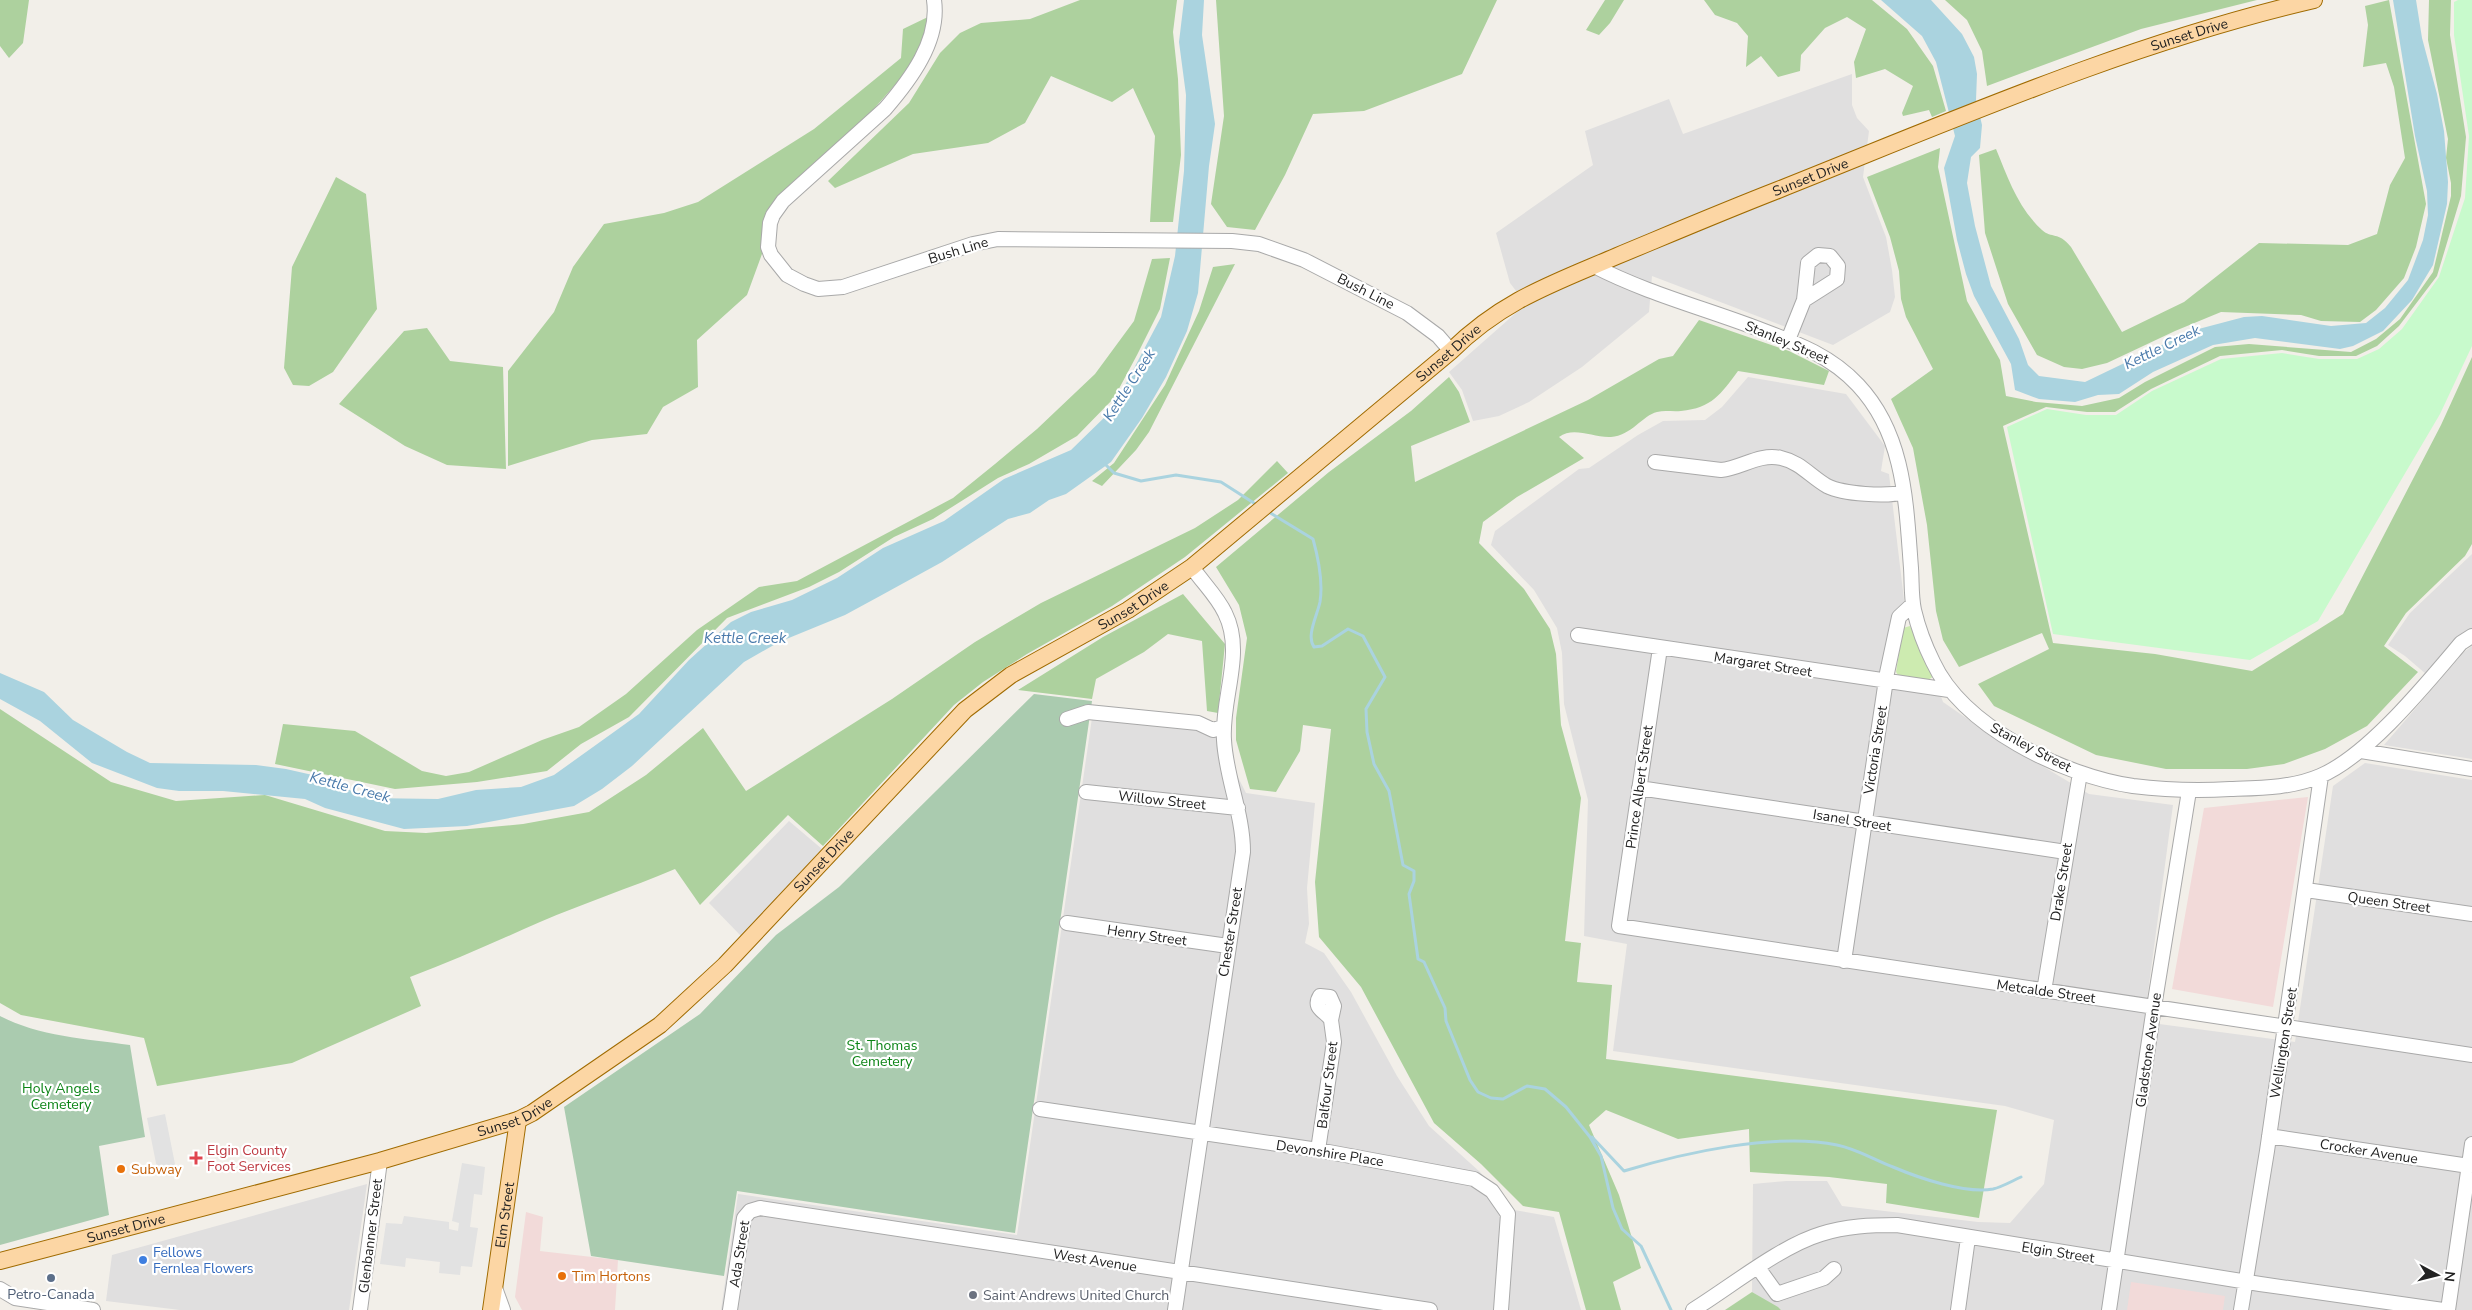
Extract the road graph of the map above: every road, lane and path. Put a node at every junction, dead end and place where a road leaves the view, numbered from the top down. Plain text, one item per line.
1 (934, 0) edge
2 (2314, 0) edge
3 (1594, 266) junction
4 (1804, 300) dead end
5 (1788, 340) junction
6 (1451, 351) junction
7 (1655, 462) dead end
8 (1904, 492) junction
9 (1192, 567) junction
10 (1913, 604) junction
11 (1578, 635) dead end
12 (2472, 636) edge
13 (1660, 648) junction
14 (1885, 682) junction
15 (1949, 690) junction
16 (1067, 719) dead end
17 (1223, 727) junction
18 (2361, 751) junction
19 (2472, 769) edge
20 (2080, 773) junction
21 (2321, 776) junction
22 (1639, 788) junction
23 (2189, 791) junction
24 (1086, 792) dead end
25 (1238, 808) junction
26 (1864, 822) junction
27 (2066, 852) junction
28 (2306, 890) junction
29 (2472, 914) edge
30 (1067, 923) dead end
31 (1619, 926) joint
32 (1228, 946) junction
33 (1844, 961) junction
34 (2044, 991) junction
35 (2154, 1007) junction
36 (1331, 1020) dead end
37 (2285, 1027) junction
38 (2472, 1055) edge
39 (1040, 1109) dead end
40 (518, 1120) junction
41 (1201, 1133) junction
42 (2269, 1136) junction
43 (2472, 1144) edge
44 (1318, 1150) junction
45 (380, 1161) junction
46 (2469, 1166) junction
47 (760, 1208) joint
48 (1968, 1238) junction
49 (0, 1261) edge
50 (2117, 1262) junction
51 (1758, 1269) junction
52 (1834, 1269) dead end
53 (1180, 1273) junction
54 (2246, 1282) junction
55 (494, 1286) junction
56 (0, 1289) edge
57 (93, 1310) edge
58 (360, 1310) edge
59 (491, 1310) edge
60 (504, 1310) edge
61 (730, 1310) edge
62 (1175, 1310) edge
63 (1430, 1310) edge
64 (1501, 1310) edge
65 (1693, 1310) edge
66 (1958, 1310) edge
67 (2109, 1310) edge
68 (2240, 1310) edge
69 (2443, 1310) edge
70 (2448, 1310) edge

1 - 6 street, Bush Line
2 - 3 main road, Sunset Drive
3 - 5 street, Stanley Street
3 - 6 main road, Sunset Drive
4 - 5 street
5 - 8 street, Stanley Street
6 - 9 main road, Sunset Drive
7 - 8 street
8 - 10 street, Stanley Street
9 - 17 street, Chester Street
9 - 40 main road, Sunset Drive
10 - 14 street, Victoria Street
10 - 15 street, Stanley Street
11 - 13 street, Margaret Street
12 - 18 street, Stanley Street
13 - 14 street, Margaret Street
13 - 22 street, Prince Albert Street
14 - 15 street, Margaret Street
14 - 26 street, Victoria Street
15 - 20 street, Stanley Street
16 - 17 street
17 - 25 street, Chester Street
18 - 19 street
18 - 21 street, Stanley Street
20 - 23 street, Stanley Street
20 - 27 street, Drake Street
21 - 23 street, Stanley Street
21 - 28 street, Wellington Street
22 - 26 street, Isanel Street
22 - 31 street, Prince Albert Street
23 - 35 street, Gladstone Avenue
24 - 25 street, Willow Street
25 - 32 street, Chester Street
26 - 27 street, Isanel Street
26 - 33 street, Victoria Street
27 - 34 street, Drake Street
28 - 29 street, Queen Street
28 - 37 street, Wellington Street
30 - 32 street, Henry Street
31 - 33 street, Metcalde Street
32 - 41 street, Chester Street
33 - 34 street, Metcalde Street
34 - 35 street, Metcalde Street
35 - 37 street, Metcalde Street
35 - 50 street, Gladstone Avenue
36 - 44 street, Balfour Street
37 - 38 street, Metcalde Street
37 - 42 street, Wellington Street
39 - 41 street, Devonshire Place
40 - 45 main road, Sunset Drive
40 - 55 main road, Elm Street
41 - 44 street, Devonshire Place
41 - 53 street, Chester Street
42 - 46 street, Crocker Avenue
42 - 54 street, Wellington Street
43 - 46 street
44 - 64 street, Devonshire Place
45 - 49 main road, Sunset Drive
45 - 58 street, Glenbanner Street
46 - 70 street
47 - 53 street, West Avenue
47 - 61 street, Ada Street
48 - 50 street, Elgin Street
48 - 51 street, Elgin Street
48 - 66 street
50 - 54 street, Elgin Street
50 - 67 street, Gladstone Avenue
51 - 52 street
51 - 65 street, Elgin Street
53 - 62 street, Chester Street
53 - 63 street, West Avenue
54 - 68 street, Wellington Street
54 - 69 street, Elgin Street
55 - 59 main road, Elm Street
55 - 60 street
56 - 57 street

